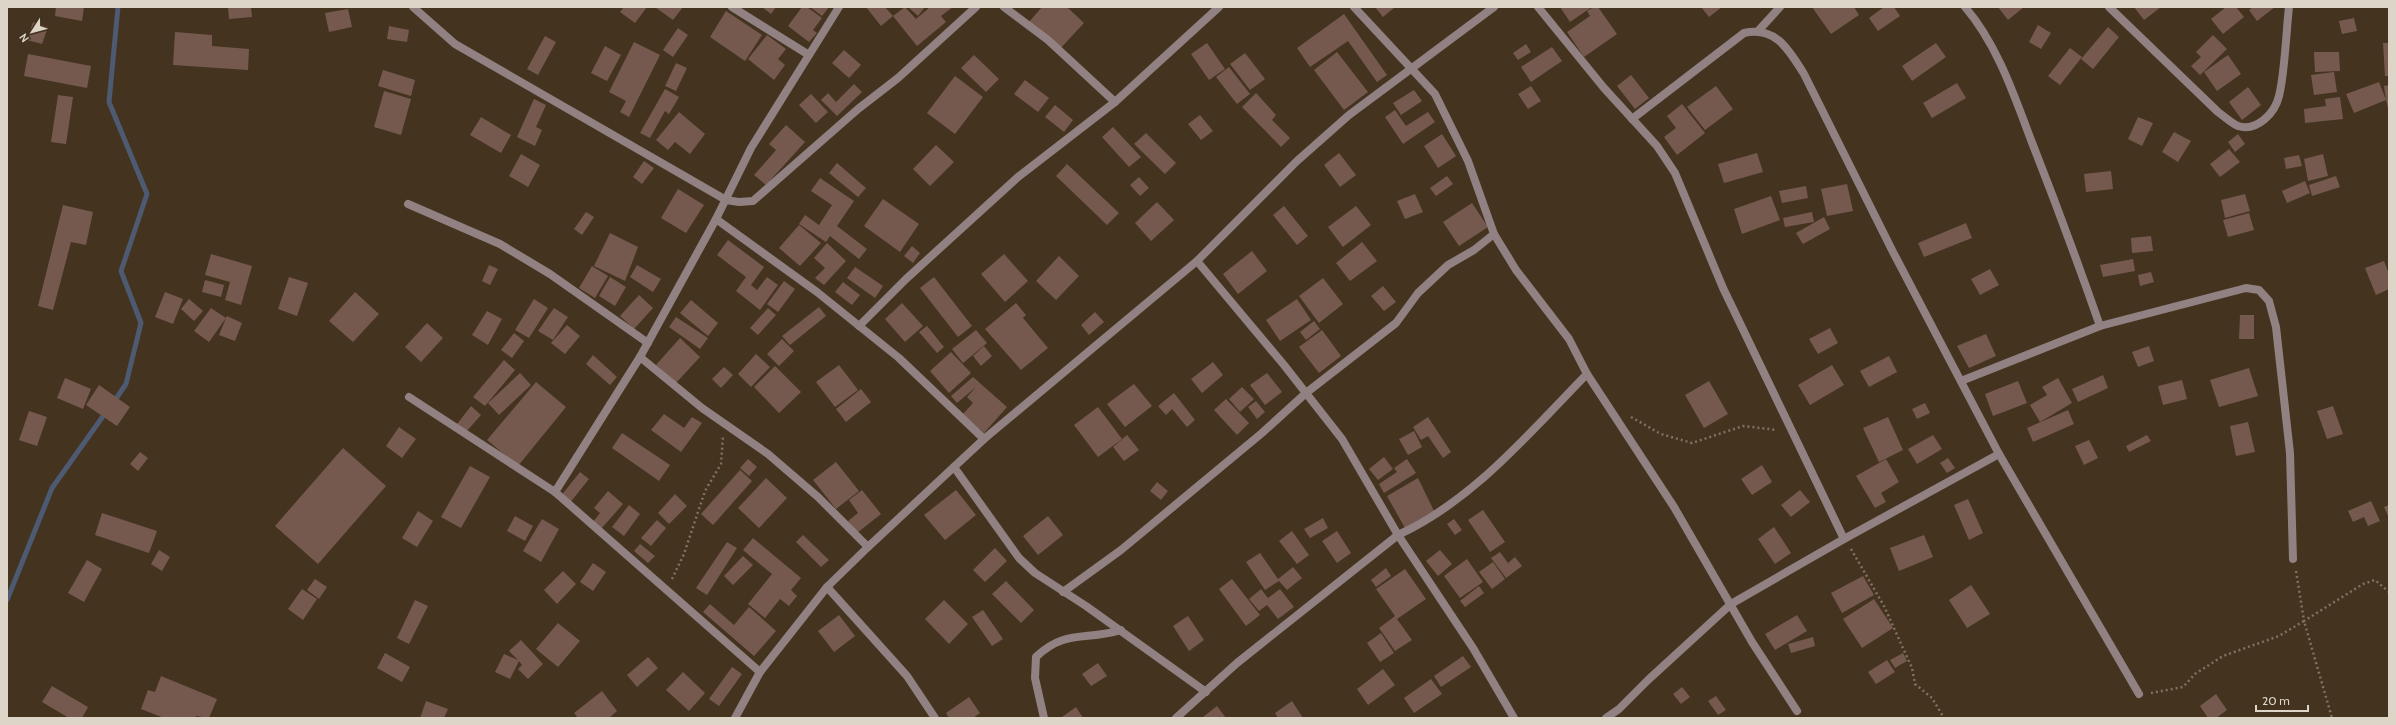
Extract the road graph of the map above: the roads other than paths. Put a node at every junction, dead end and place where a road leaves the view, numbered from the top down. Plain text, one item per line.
1 (413, 7) edge
2 (732, 7) edge
3 (839, 7) edge
4 (976, 7) edge
5 (1004, 7) edge
6 (1219, 7) edge
7 (1354, 7) edge
8 (1494, 7) edge
9 (1538, 7) edge
10 (1780, 7) edge
11 (1965, 7) edge
12 (2109, 7) edge
13 (2289, 7) edge
14 (1759, 30) junction
15 (809, 55) junction
16 (1410, 70) junction
17 (1115, 102) junction
18 (1632, 119) junction
19 (726, 200) junction
20 (408, 204) dead end
21 (716, 219) junction
22 (1494, 234) junction
23 (1197, 261) junction
24 (859, 326) junction
25 (2100, 326) junction
26 (648, 343) junction
27 (640, 357) junction
28 (1587, 374) junction
29 (1961, 381) junction
30 (1306, 393) junction
31 (409, 397) dead end
32 (984, 439) junction
33 (1999, 454) junction
34 (954, 467) junction
35 (555, 492) junction
36 (1398, 535) junction
37 (1844, 539) junction
38 (868, 547) junction
39 (2293, 559) road end
40 (827, 587) junction
41 (1063, 592) junction
42 (1731, 604) junction
43 (1121, 630) junction
44 (760, 672) junction
45 (1206, 692) junction
46 (2139, 694) road end
47 (1797, 711) dead end
48 (735, 718) edge
49 (935, 718) edge
50 (1044, 718) edge
51 (1176, 718) edge
52 (1514, 718) edge
53 (1606, 718) edge

1 - 19 street
2 - 15 street
3 - 15 street
4 - 19 street
5 - 17 street
6 - 17 street
7 - 16 street
8 - 16 street
9 - 18 street
10 - 14 street
11 - 25 street
12 - 13 street
14 - 18 street
14 - 29 street
15 - 19 street
16 - 22 street
16 - 23 street
17 - 24 street
18 - 37 street
19 - 21 street
20 - 26 street
21 - 24 street
21 - 26 street
22 - 28 street
22 - 30 street
23 - 30 street
23 - 32 street
24 - 32 street
25 - 29 street
25 - 39 street
26 - 27 street
27 - 35 street
27 - 38 street
28 - 36 street
28 - 42 street
29 - 33 street
30 - 36 street
30 - 41 street
31 - 35 street
32 - 34 street
33 - 37 street
33 - 46 street
34 - 38 street
34 - 41 street
35 - 44 street
36 - 45 street
36 - 52 street
37 - 42 street
38 - 40 street
40 - 44 street
40 - 49 street
41 - 43 street
42 - 47 street
42 - 53 street
43 - 45 street
43 - 50 street
44 - 48 street
45 - 51 street

